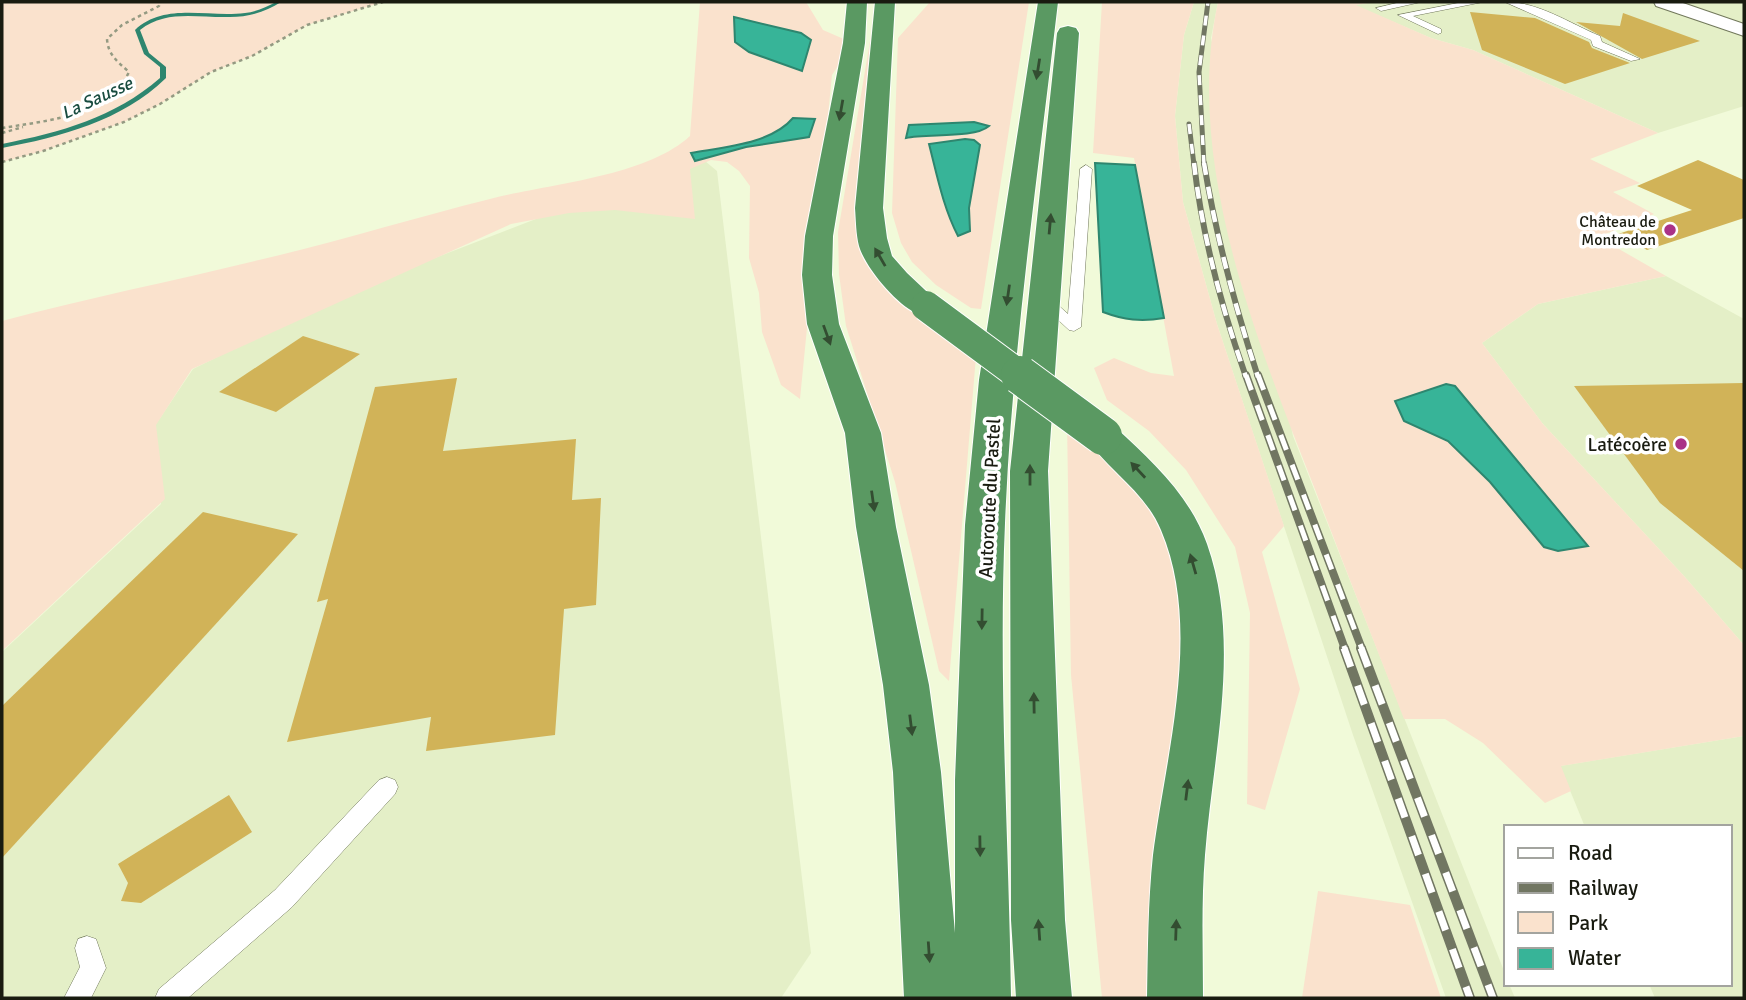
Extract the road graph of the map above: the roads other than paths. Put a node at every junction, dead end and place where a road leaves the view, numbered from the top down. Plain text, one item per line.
1 (857, 2) edge
2 (885, 2) edge
3 (1048, 2) edge
4 (1071, 2) edge
5 (1416, 2) edge
6 (1478, 2) edge
7 (1510, 2) edge
8 (1663, 2) edge
9 (1381, 8) dead end
10 (1744, 30) edge
11 (1438, 31) dead end
12 (1635, 59) dead end
13 (1086, 169) dead end
14 (1044, 300) junction
15 (387, 787) dead end
16 (87, 948) dead end
17 (77, 998) edge
18 (168, 998) edge
19 (932, 998) edge
20 (983, 998) edge
21 (1044, 998) edge
22 (1175, 998) edge

1 -> 19 highway
22 -> 2 highway, bridge
3 -> 20 highway, Autoroute du Pastel
14 -> 4 highway, Autoroute du Pastel
5 - 9 lane
6 - 11 lane
7 - 12 lane
8 - 10 street
13 - 14 lane
21 -> 14 highway, Autoroute du Pastel
15 - 18 lane
16 - 17 lane

